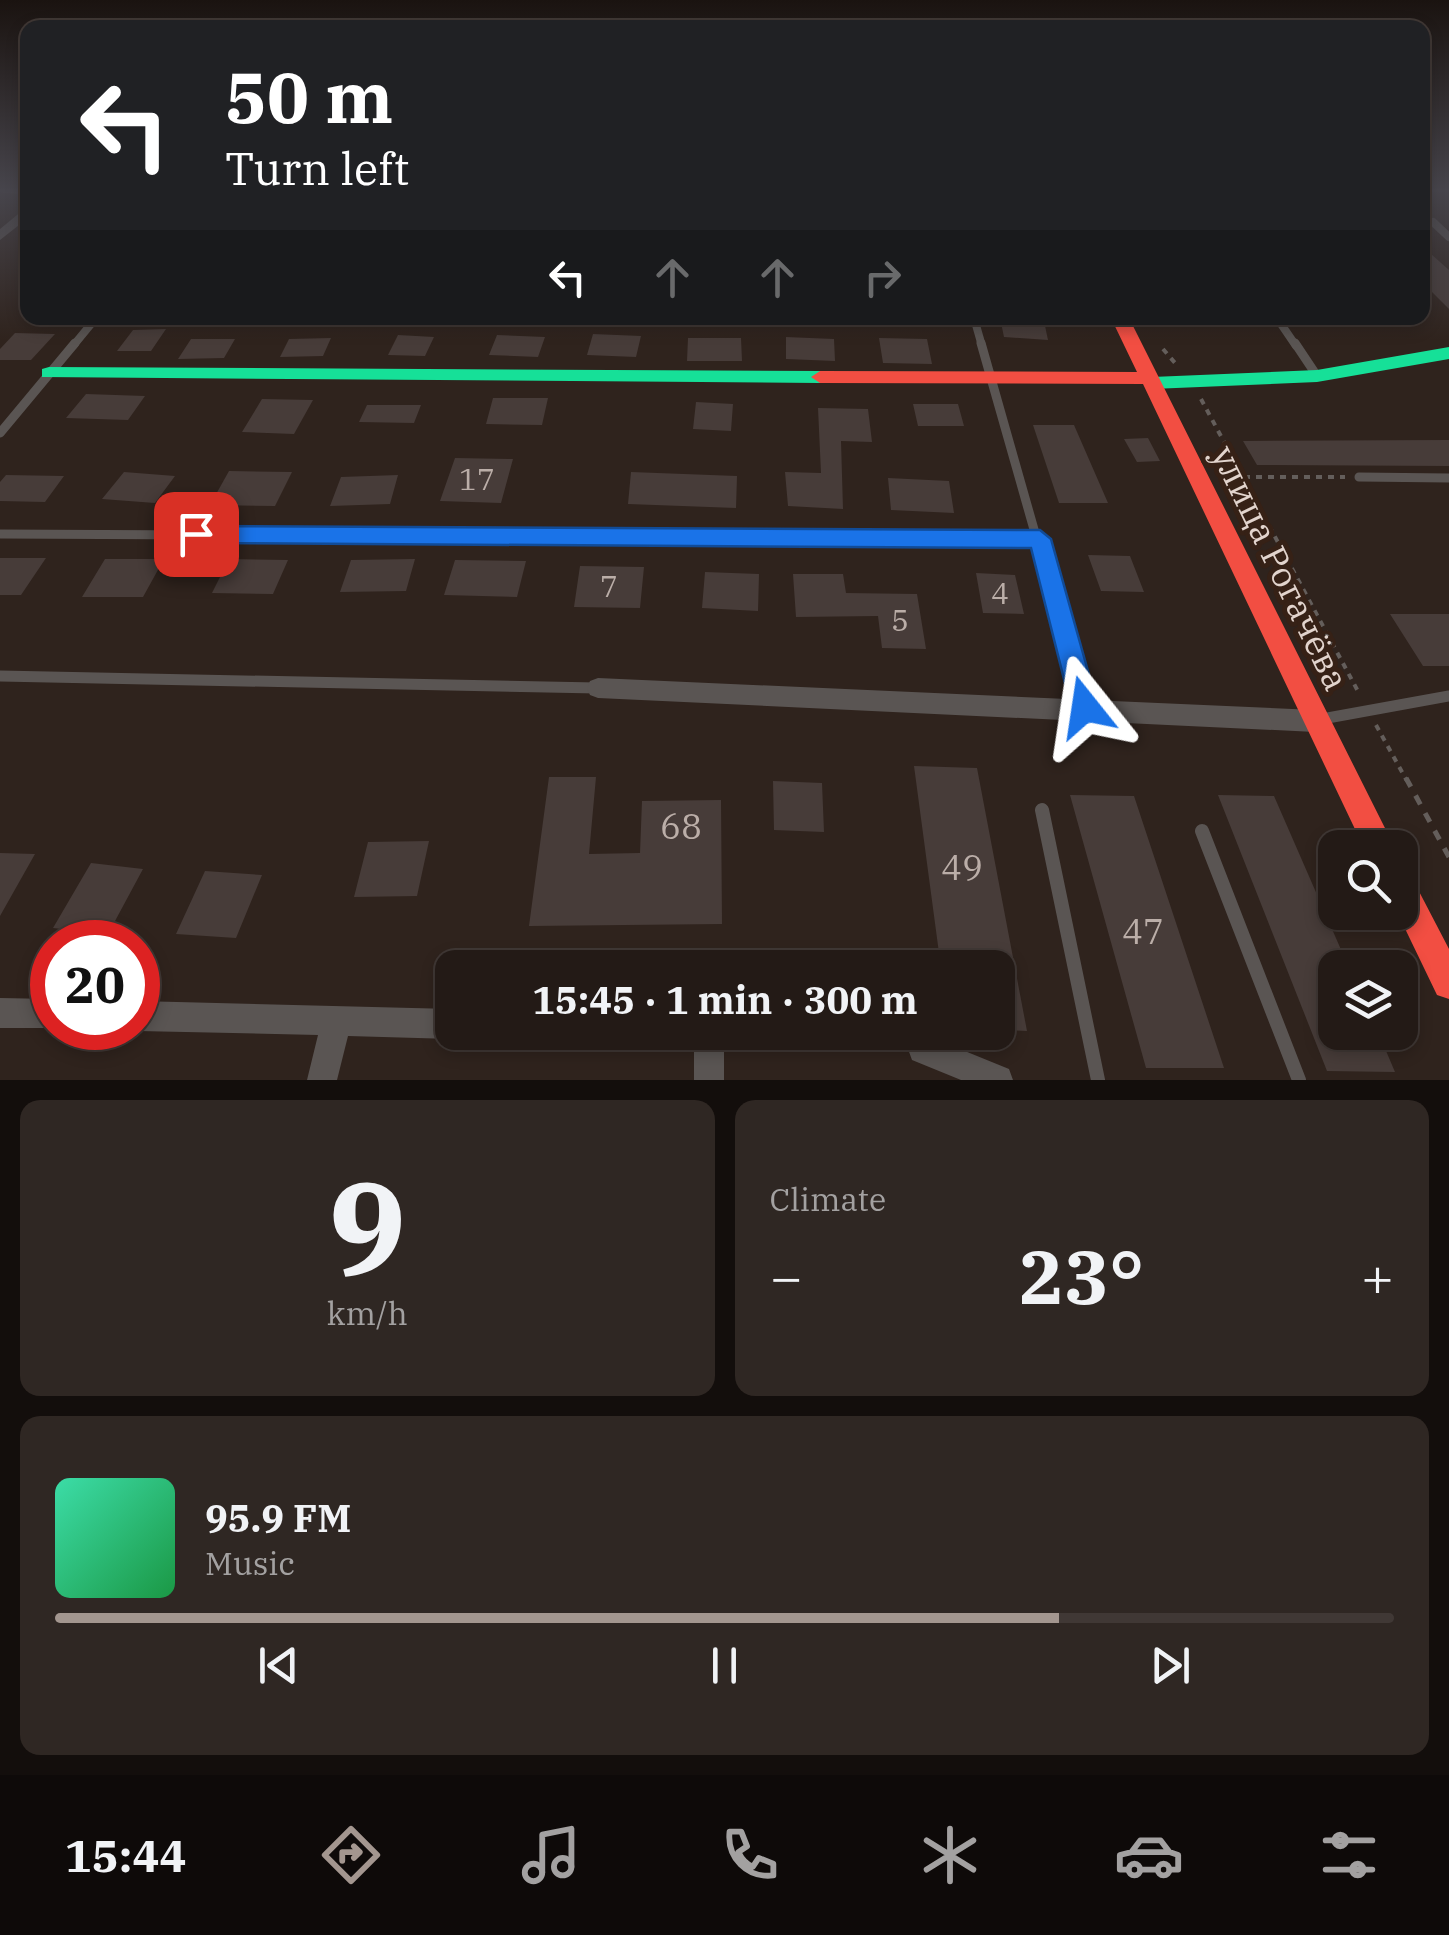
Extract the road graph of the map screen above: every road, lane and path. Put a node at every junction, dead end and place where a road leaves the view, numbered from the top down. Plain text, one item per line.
1 (90, 325) edge
2 (976, 325) edge
3 (1123, 325) edge
4 (1282, 325) edge
5 (1163, 349) dead end
6 (1449, 353) edge
7 (49, 373) junction
8 (1317, 376) junction
9 (990, 377) junction
10 (1151, 381) junction
11 (1191, 381) junction
12 (0, 433) edge
13 (1360, 477) joint
14 (1243, 478) junction
15 (1449, 478) edge
16 (0, 534) edge
17 (1040, 539) junction
18 (0, 676) edge
19 (598, 688) joint
20 (1449, 696) edge
21 (1085, 707) junction
22 (1368, 709) junction
23 (1315, 721) junction
24 (1042, 810) dead end
25 (1371, 830) edge
26 (1202, 831) dead end
27 (1449, 856) edge
28 (1418, 922) edge
29 (1449, 983) edge
30 (0, 1013) edge
31 (30, 1014) edge
32 (160, 1016) edge
33 (337, 1020) junction
34 (435, 1023) edge
35 (710, 1050) edge
36 (925, 1050) edge
37 (322, 1080) edge
38 (709, 1080) edge
39 (998, 1080) edge
40 (1098, 1080) edge
41 (1299, 1080) edge

1 - 7 lane
2 - 9 lane
3 - 10 street, улица Рогачёва
4 - 8 lane
5 - 11 path
6 - 8 street
7 - 9 street
7 - 12 lane
8 - 11 street
9 - 10 street
9 - 17 lane
10 - 11 street
10 - 23 street, улица Рогачёва
11 - 14 path
13 - 14 path
13 - 15 lane
14 - 22 path
16 - 17 lane
17 - 21 lane
18 - 19 lane
19 - 21 street
20 - 22 lane
21 - 23 street
22 - 23 lane
22 - 27 path
23 - 25 street, улица Рогачёва
24 - 40 lane
26 - 41 lane
28 - 29 street
30 - 31 street
32 - 33 street
33 - 34 street
33 - 37 street
35 - 38 street
36 - 39 street

